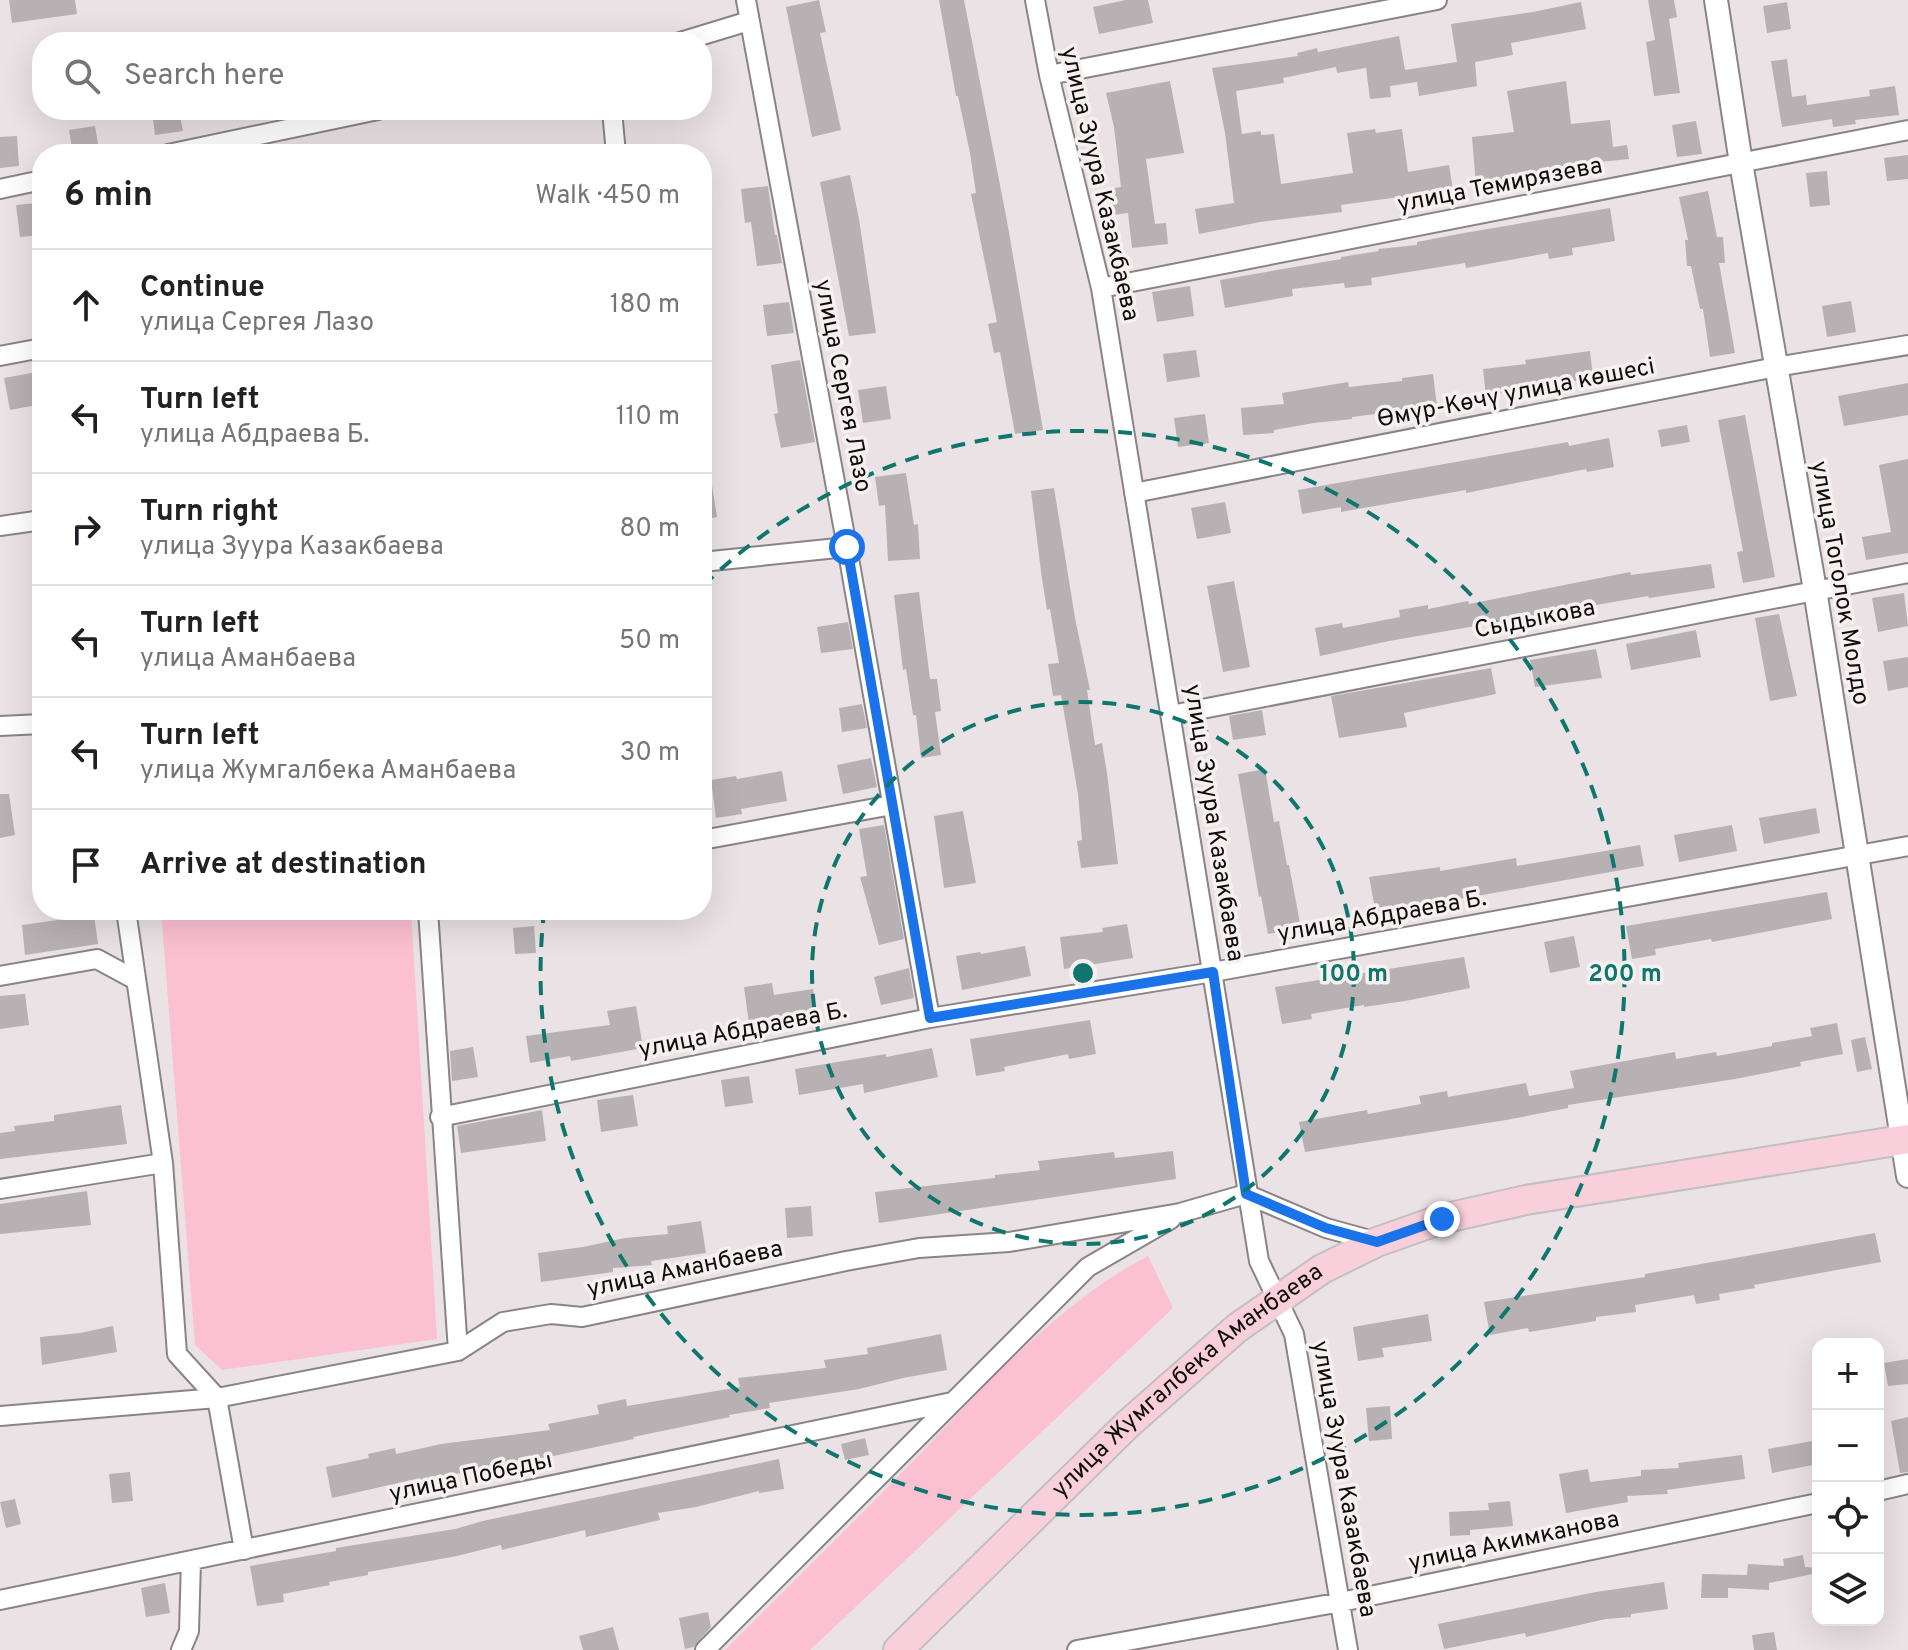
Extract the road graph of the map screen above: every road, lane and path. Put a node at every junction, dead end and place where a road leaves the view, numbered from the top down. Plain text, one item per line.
1 (746, 0) edge
2 (1035, 0) edge
3 (1437, 0) edge
4 (1716, 0) edge
5 (749, 21) junction
6 (712, 32) edge
7 (1049, 75) junction
8 (330, 120) edge
9 (613, 120) edge
10 (1908, 130) edge
11 (216, 144) edge
12 (615, 144) edge
13 (1741, 163) junction
14 (32, 182) edge
15 (0, 189) edge
16 (1101, 288) junction
17 (1908, 345) edge
18 (32, 350) edge
19 (0, 356) edge
20 (1776, 367) junction
21 (1134, 493) junction
22 (32, 521) edge
23 (0, 526) edge
24 (847, 547) junction
25 (712, 561) edge
26 (1908, 573) edge
27 (1815, 590) junction
28 (1171, 715) junction
29 (32, 724) edge
30 (0, 726) edge
31 (892, 805) junction
32 (712, 838) edge
33 (1908, 846) edge
34 (1858, 855) junction
35 (127, 920) edge
36 (429, 920) edge
37 (1213, 972) junction
38 (0, 976) edge
39 (134, 979) junction
40 (930, 1018) junction
41 (440, 1117) junction
42 (1905, 1139) edge
43 (163, 1163) junction
44 (1908, 1176) edge
45 (0, 1189) edge
46 (1246, 1194) junction
47 (1180, 1213) junction
48 (1377, 1242) junction
49 (1277, 1298) junction
50 (458, 1351) junction
51 (217, 1398) junction
52 (952, 1402) junction
53 (0, 1416) edge
54 (1908, 1484) edge
55 (1884, 1490) edge
56 (1812, 1504) edge
57 (244, 1550) junction
58 (191, 1561) junction
59 (0, 1600) edge
60 (1341, 1602) junction
61 (181, 1650) edge
62 (705, 1650) edge
63 (900, 1650) edge
64 (1077, 1650) edge
65 (1348, 1650) edge

1 - 5 street, улица Сергея Лазо
2 - 7 street, улица Зуура Казакбаева
3 - 7 street
4 - 13 street, улица Тоголок Молдо
5 - 6 street
5 - 24 street, улица Сергея Лазо
7 - 16 street, улица Зуура Казакбаева
8 - 11 street
9 - 12 street
10 - 13 street, улица Темирязева
13 - 16 street, улица Темирязева
13 - 20 street, улица Тоголок Молдо
14 - 15 street
16 - 21 street, улица Зуура Казакбаева
17 - 20 street, Өмүр-Көчү улица көшесі
18 - 19 street
20 - 21 street, Өмүр-Көчү улица көшесі
20 - 27 street, улица Тоголок Молдо
21 - 28 street, улица Зуура Казакбаева
22 - 23 street
24 - 25 street
24 - 31 street, улица Сергея Лазо
26 - 27 street, Сыдыкова
27 - 28 street, Сыдыкова
27 - 34 street, улица Тоголок Молдо
28 - 37 street, улица Зуура Казакбаева
29 - 30 street
31 - 32 street
31 - 40 street, улица Сергея Лазо
33 - 34 street, улица Абдраева Б.
34 - 37 street, улица Абдраева Б.
34 - 42 street, улица Тоголок Молдо
35 - 39 street
36 - 41 street
37 - 40 street, улица Абдраева Б.
37 - 46 street, улица Зуура Казакбаева
38 - 39 street
39 - 43 street
40 - 41 street, улица Абдраева Б.
41 - 50 street
42 - 44 street, улица Тоголок Молдо
42 - 48 main road, улица Жумгалбека Аманбаева
43 - 45 street
43 - 51 street
46 - 47 street, улица Аманбаева
46 - 48 street
46 - 49 street, улица Зуура Казакбаева
47 - 50 street, улица Аманбаева
47 - 52 street
48 - 49 main road, улица Жумгалбека Аманбаева
49 - 60 street, улица Зуура Казакбаева
49 - 63 main road, улица Жумгалбека Аманбаева
50 - 51 street, улица Аманбаева
51 - 53 street, улица Аманбаева
51 - 57 street
52 - 57 street, улица Победы
52 - 62 street
54 - 55 street
56 - 60 street, улица Акимканова
57 - 58 street, улица Победы
58 - 59 street, улица Победы
58 - 61 street
60 - 64 street, улица Акимканова
60 - 65 street, улица Зуура Казакбаева

